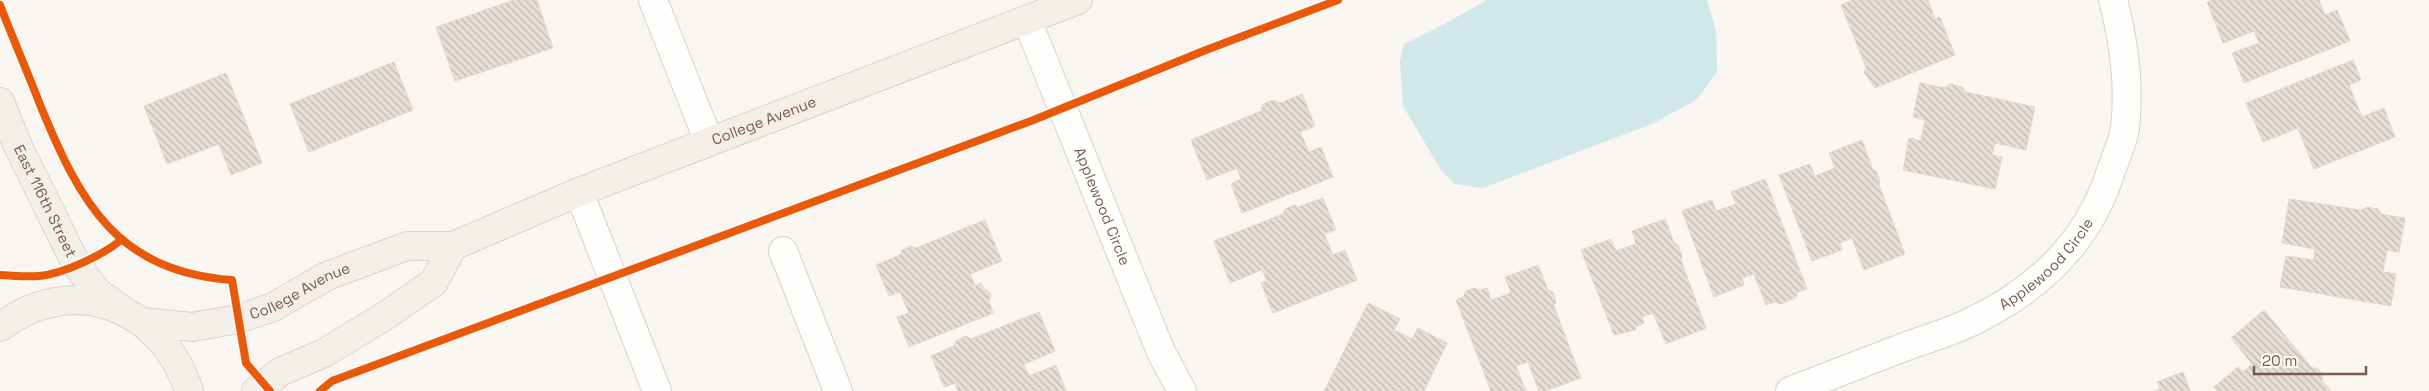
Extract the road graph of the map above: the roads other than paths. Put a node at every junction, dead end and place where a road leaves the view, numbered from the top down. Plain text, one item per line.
1 (653, 0) edge
2 (1078, 0) edge
3 (2113, 0) edge
4 (1027, 20) junction
5 (0, 102) edge
6 (709, 142) junction
7 (579, 192) junction
8 (453, 246) junction
9 (783, 251) dead end
10 (133, 317) junction
11 (0, 327) edge
12 (189, 391) edge
13 (256, 391) edge
14 (657, 391) edge
15 (838, 391) edge
16 (1182, 391) edge
17 (1790, 391) edge

1 - 6 street
2 - 4 main road, College Avenue
3 - 17 street, Applewood Circle
4 - 6 main road, College Avenue
4 - 16 street, Applewood Circle
5 - 10 main road, East 116th Street
6 - 7 main road, College Avenue
7 - 8 main road, College Avenue
7 - 14 street
8 - 10 main road, College Avenue
8 - 13 main road
9 - 15 street
10 - 11 main road
10 - 12 main road, East 116th Street

